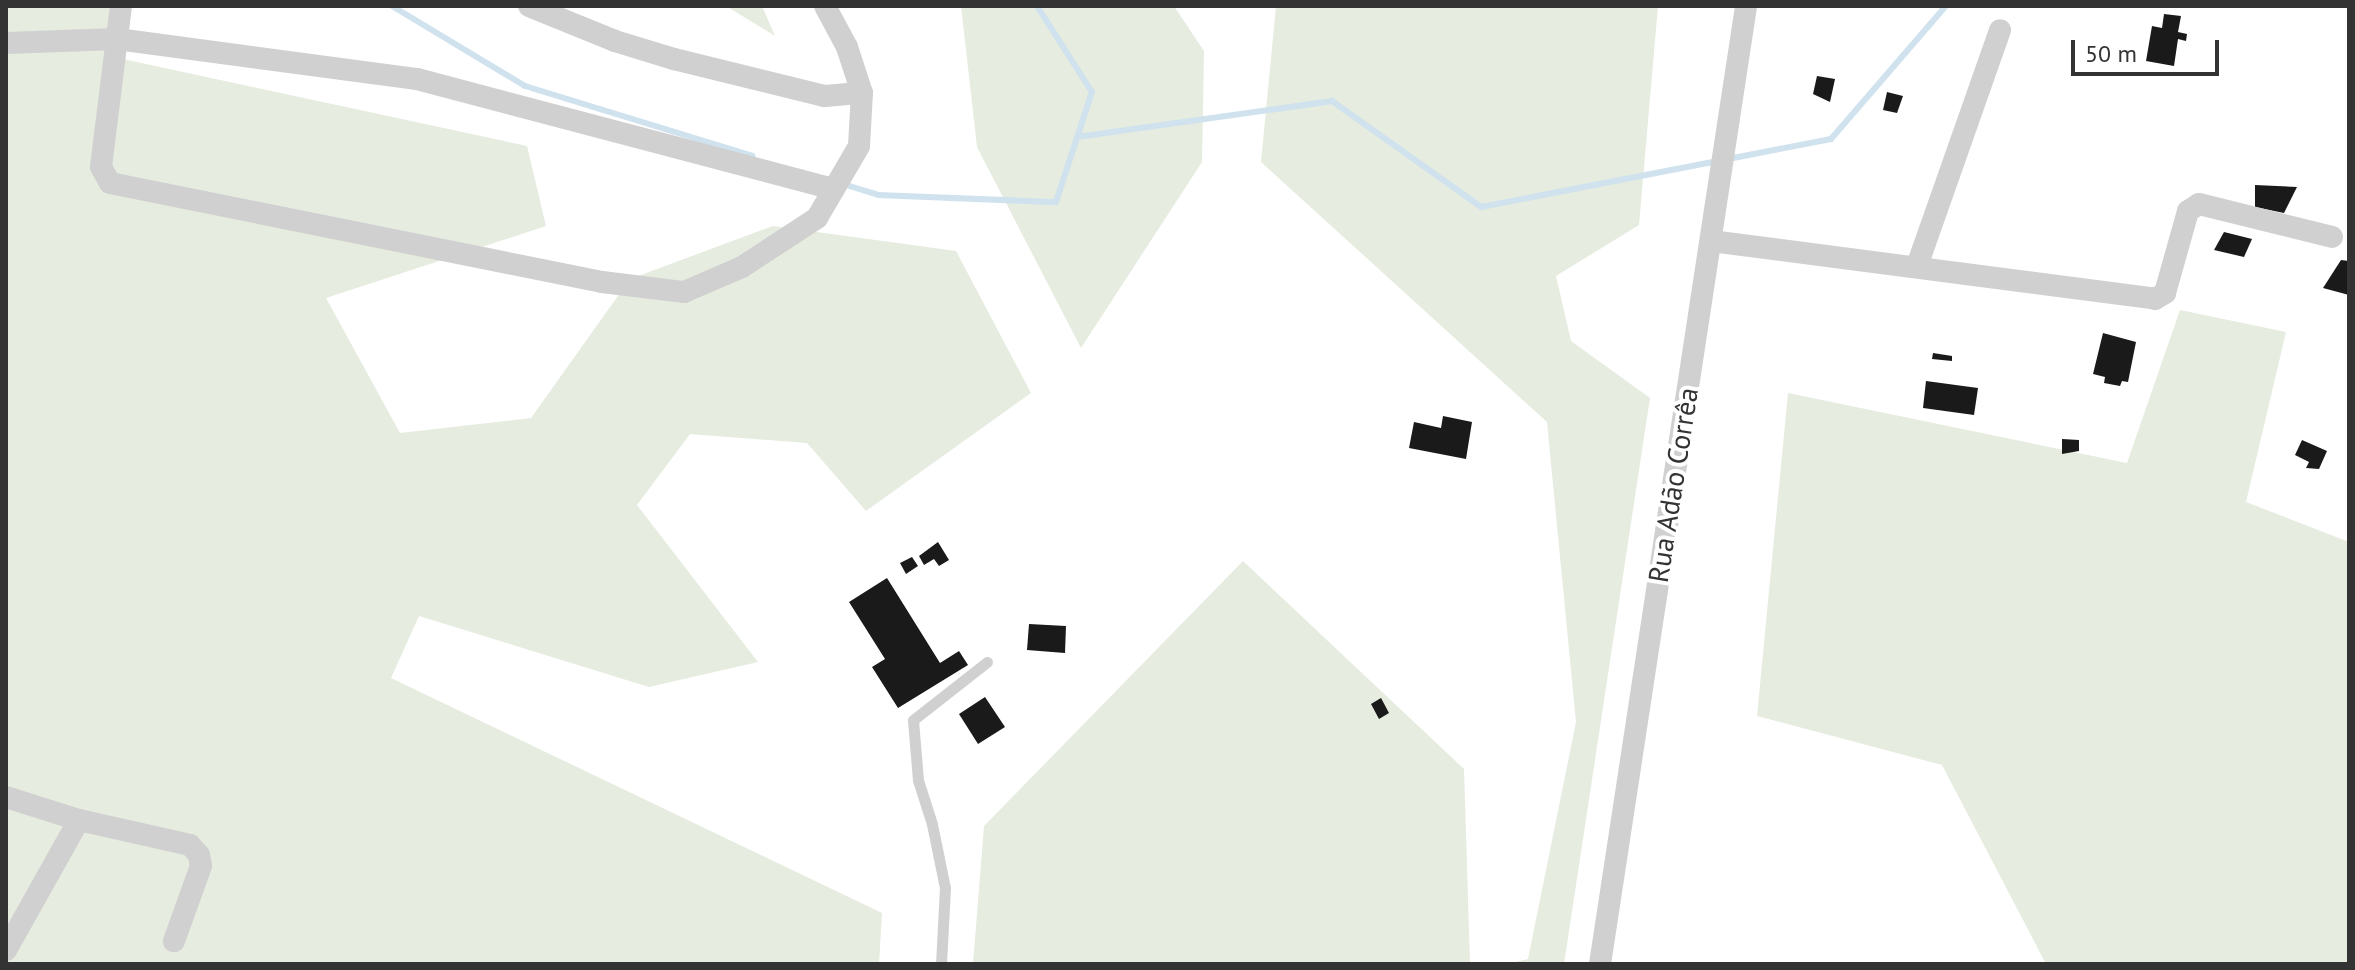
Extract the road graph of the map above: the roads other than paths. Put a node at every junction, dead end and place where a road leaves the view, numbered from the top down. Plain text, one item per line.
1 (121, 6) edge
2 (529, 6) edge
3 (825, 6) edge
4 (1746, 6) edge
5 (2000, 30) dead end
6 (117, 39) junction
7 (6, 43) edge
8 (862, 93) junction
9 (834, 189) junction
10 (2332, 237) dead end
11 (1711, 241) junction
12 (1917, 266) junction
13 (987, 662) dead end
14 (6, 797) edge
15 (79, 820) junction
16 (174, 941) dead end
17 (6, 950) edge
18 (941, 964) edge
19 (1600, 964) edge

1 - 6 street
2 - 8 street
3 - 8 street
4 - 11 street, Rua Adão Corrêa
5 - 12 street
6 - 7 street
6 - 9 street
6 - 9 street
8 - 9 street
10 - 12 street
11 - 12 street
11 - 19 street, Rua Adão Corrêa
13 - 18 lane
14 - 15 street
15 - 16 street
15 - 17 street

